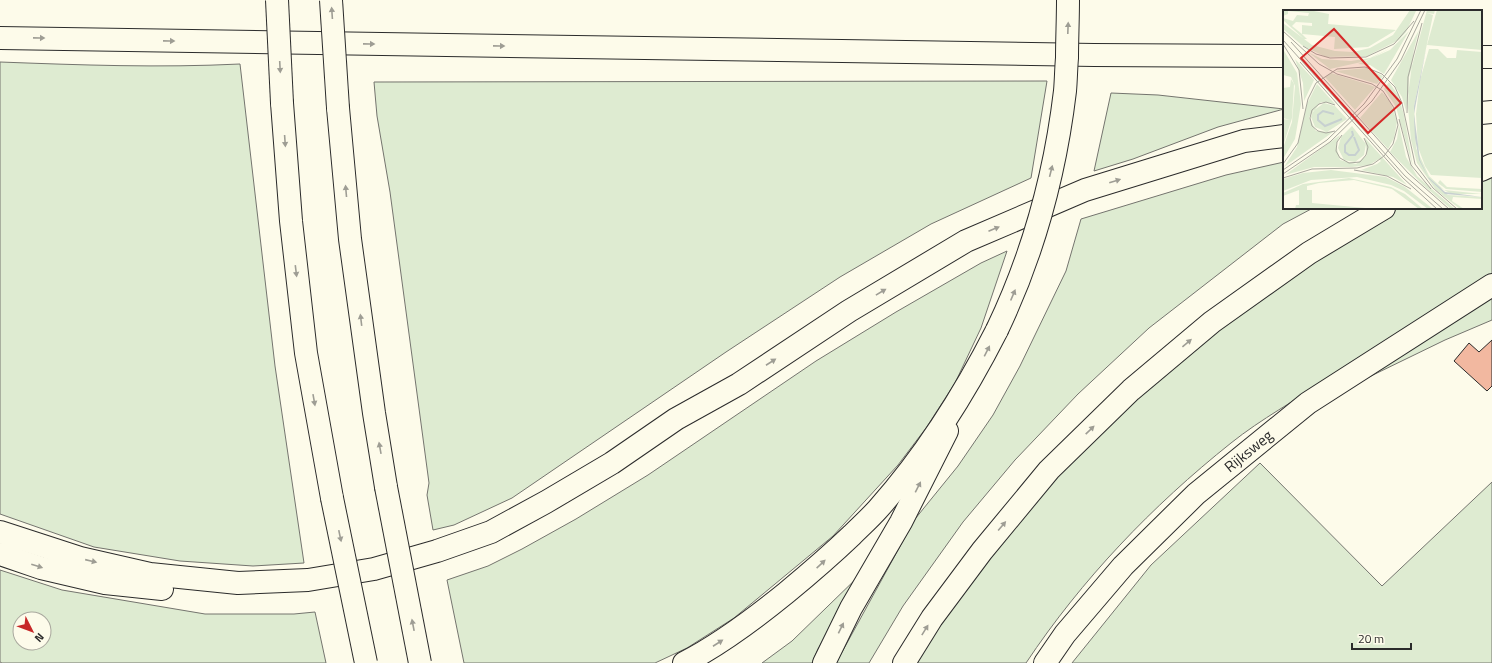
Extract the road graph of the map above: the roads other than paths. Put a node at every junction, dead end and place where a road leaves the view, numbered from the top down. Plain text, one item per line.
1 (277, 0) edge
2 (331, 0) edge
3 (1068, 0) edge
4 (0, 38) edge
5 (1283, 56) edge
6 (1492, 112) edge
7 (1482, 113) edge
8 (1283, 136) edge
9 (1492, 165) edge
10 (1482, 170) edge
11 (1382, 209) edge
12 (1492, 285) edge
13 (976, 372) junction
14 (739, 384) junction
15 (0, 532) edge
16 (0, 554) edge
17 (366, 663) edge
18 (420, 663) edge
19 (684, 663) edge
20 (824, 663) edge
21 (904, 663) edge
22 (1045, 663) edge

1 -> 17 main road, bridge
18 -> 2 main road, bridge
13 -> 3 main road, bridge
4 -> 5 main road
6 - 7 main road
14 -> 8 main road
9 - 10 main road
21 -> 11 main road
12 - 22 main road, Rijksweg
19 -> 13 main road
20 -> 13 main road
15 -> 14 main road
16 -> 14 main road

